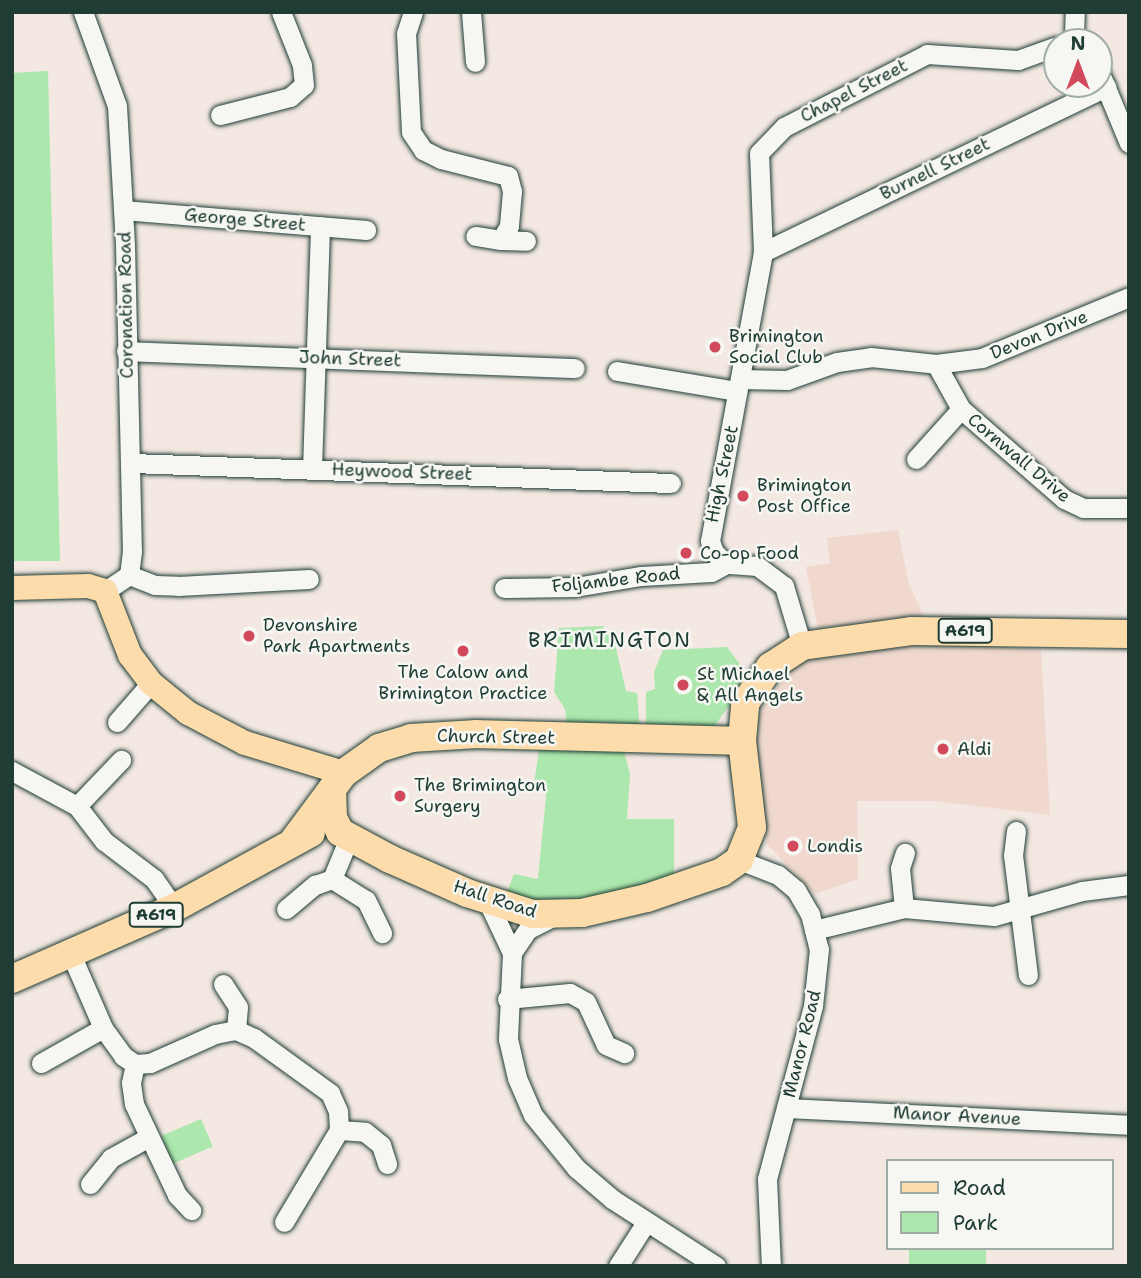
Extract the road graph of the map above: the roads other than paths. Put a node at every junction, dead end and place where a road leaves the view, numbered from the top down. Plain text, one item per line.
1 (83, 12) edge
2 (281, 12) edge
3 (413, 12) edge
4 (471, 12) edge
5 (1043, 51) edge
6 (475, 62) dead end
7 (1063, 98) edge
8 (1110, 98) edge
9 (220, 116) dead end
10 (1129, 143) edge
11 (123, 210) junction
12 (320, 226) junction
13 (366, 230) dead end
14 (475, 236) dead end
15 (501, 240) junction
16 (527, 241) dead end
17 (764, 252) junction
18 (1129, 298) edge
19 (126, 351) junction
20 (317, 357) junction
21 (936, 364) junction
22 (575, 368) dead end
23 (617, 371) dead end
24 (738, 385) junction
25 (961, 409) junction
26 (916, 459) dead end
27 (132, 463) junction
28 (312, 469) junction
29 (671, 483) dead end
30 (1129, 508) edge
31 (726, 564) junction
32 (129, 575) junction
33 (309, 579) dead end
34 (12, 588) edge
35 (504, 588) dead end
36 (105, 591) junction
37 (1129, 634) edge
38 (802, 646) junction
39 (151, 683) junction
40 (745, 703) junction
41 (117, 722) dead end
42 (695, 740) junction
43 (742, 740) junction
44 (121, 760) dead end
45 (12, 771) edge
46 (338, 781) junction
47 (77, 806) junction
48 (1016, 831) dead end
49 (344, 835) junction
50 (294, 840) junction
51 (905, 853) dead end
52 (739, 860) junction
53 (332, 879) junction
54 (1129, 885) edge
55 (487, 900) junction
56 (174, 908) junction
57 (904, 908) junction
58 (286, 909) dead end
59 (1022, 910) junction
60 (554, 916) junction
61 (814, 930) junction
62 (382, 933) dead end
63 (70, 952) junction
64 (512, 953) junction
65 (1028, 975) dead end
66 (12, 979) edge
67 (223, 984) dead end
68 (508, 999) junction
69 (103, 1028) junction
70 (236, 1030) junction
71 (624, 1053) dead end
72 (41, 1063) dead end
73 (135, 1063) junction
74 (786, 1108) junction
75 (1129, 1125) edge
76 (339, 1130) junction
77 (149, 1137) junction
78 (387, 1164) dead end
79 (90, 1184) dead end
80 (191, 1210) dead end
81 (285, 1222) dead end
82 (645, 1224) junction
83 (618, 1266) edge
84 (716, 1266) edge
85 (771, 1266) edge

1 - 11 street, Coronation Road
2 - 9 street
3 - 15 street
4 - 6 street
5 - 17 street, Chapel Street
7 - 17 street, Burnell Street
8 - 10 street
11 - 12 street, George Street
11 - 19 street, Coronation Road
12 - 13 street, George Street
12 - 20 street
14 - 15 street
15 - 16 street
17 - 24 street, High Street
18 - 21 street, Devon Drive
19 - 20 street, John Street
19 - 27 street, Coronation Road
20 - 22 street, John Street
20 - 28 street
21 - 24 street, Devon Drive
21 - 25 street, Cornwall Drive
23 - 24 street
24 - 31 street, High Street
25 - 26 street
25 - 30 street, Cornwall Drive
27 - 28 street, Heywood Street
27 - 32 street, Coronation Road
28 - 29 street, Heywood Street
31 - 35 street, Foljambe Road
31 - 38 street
32 - 33 street
32 - 36 street
34 - 36 main road
36 - 39 main road
37 - 38 highway, A619
38 - 40 highway, A619
39 - 41 street
39 - 46 main road
40 - 42 highway, A619
40 - 43 highway
42 - 43 highway, Church Street / A619
42 - 46 highway, Church Street / A619
43 - 52 highway
44 - 47 street
45 - 47 street
46 - 49 highway
46 - 50 highway, Church Street / A619
47 - 56 street
48 - 59 street
49 - 50 highway, A619
49 - 53 street
49 - 55 highway, Hall Road / A619
50 - 56 highway, A619
51 - 57 street
52 - 60 highway, Hall Road / A619
52 - 61 street, Manor Road
53 - 58 street
53 - 62 street
54 - 59 street
55 - 60 highway, Hall Road / A619
55 - 64 street
56 - 63 highway, A619
57 - 59 street
57 - 61 street
59 - 65 street
60 - 64 street
61 - 74 street, Manor Road
63 - 66 highway, A619
63 - 69 street
64 - 68 street
67 - 70 street
68 - 71 street
68 - 82 street
69 - 72 street
69 - 73 street
70 - 73 street
70 - 76 street
73 - 77 street
74 - 75 street, Manor Avenue
74 - 85 street, Manor Road
76 - 78 street
76 - 81 street
77 - 79 street
77 - 80 street
82 - 83 street
82 - 84 street

